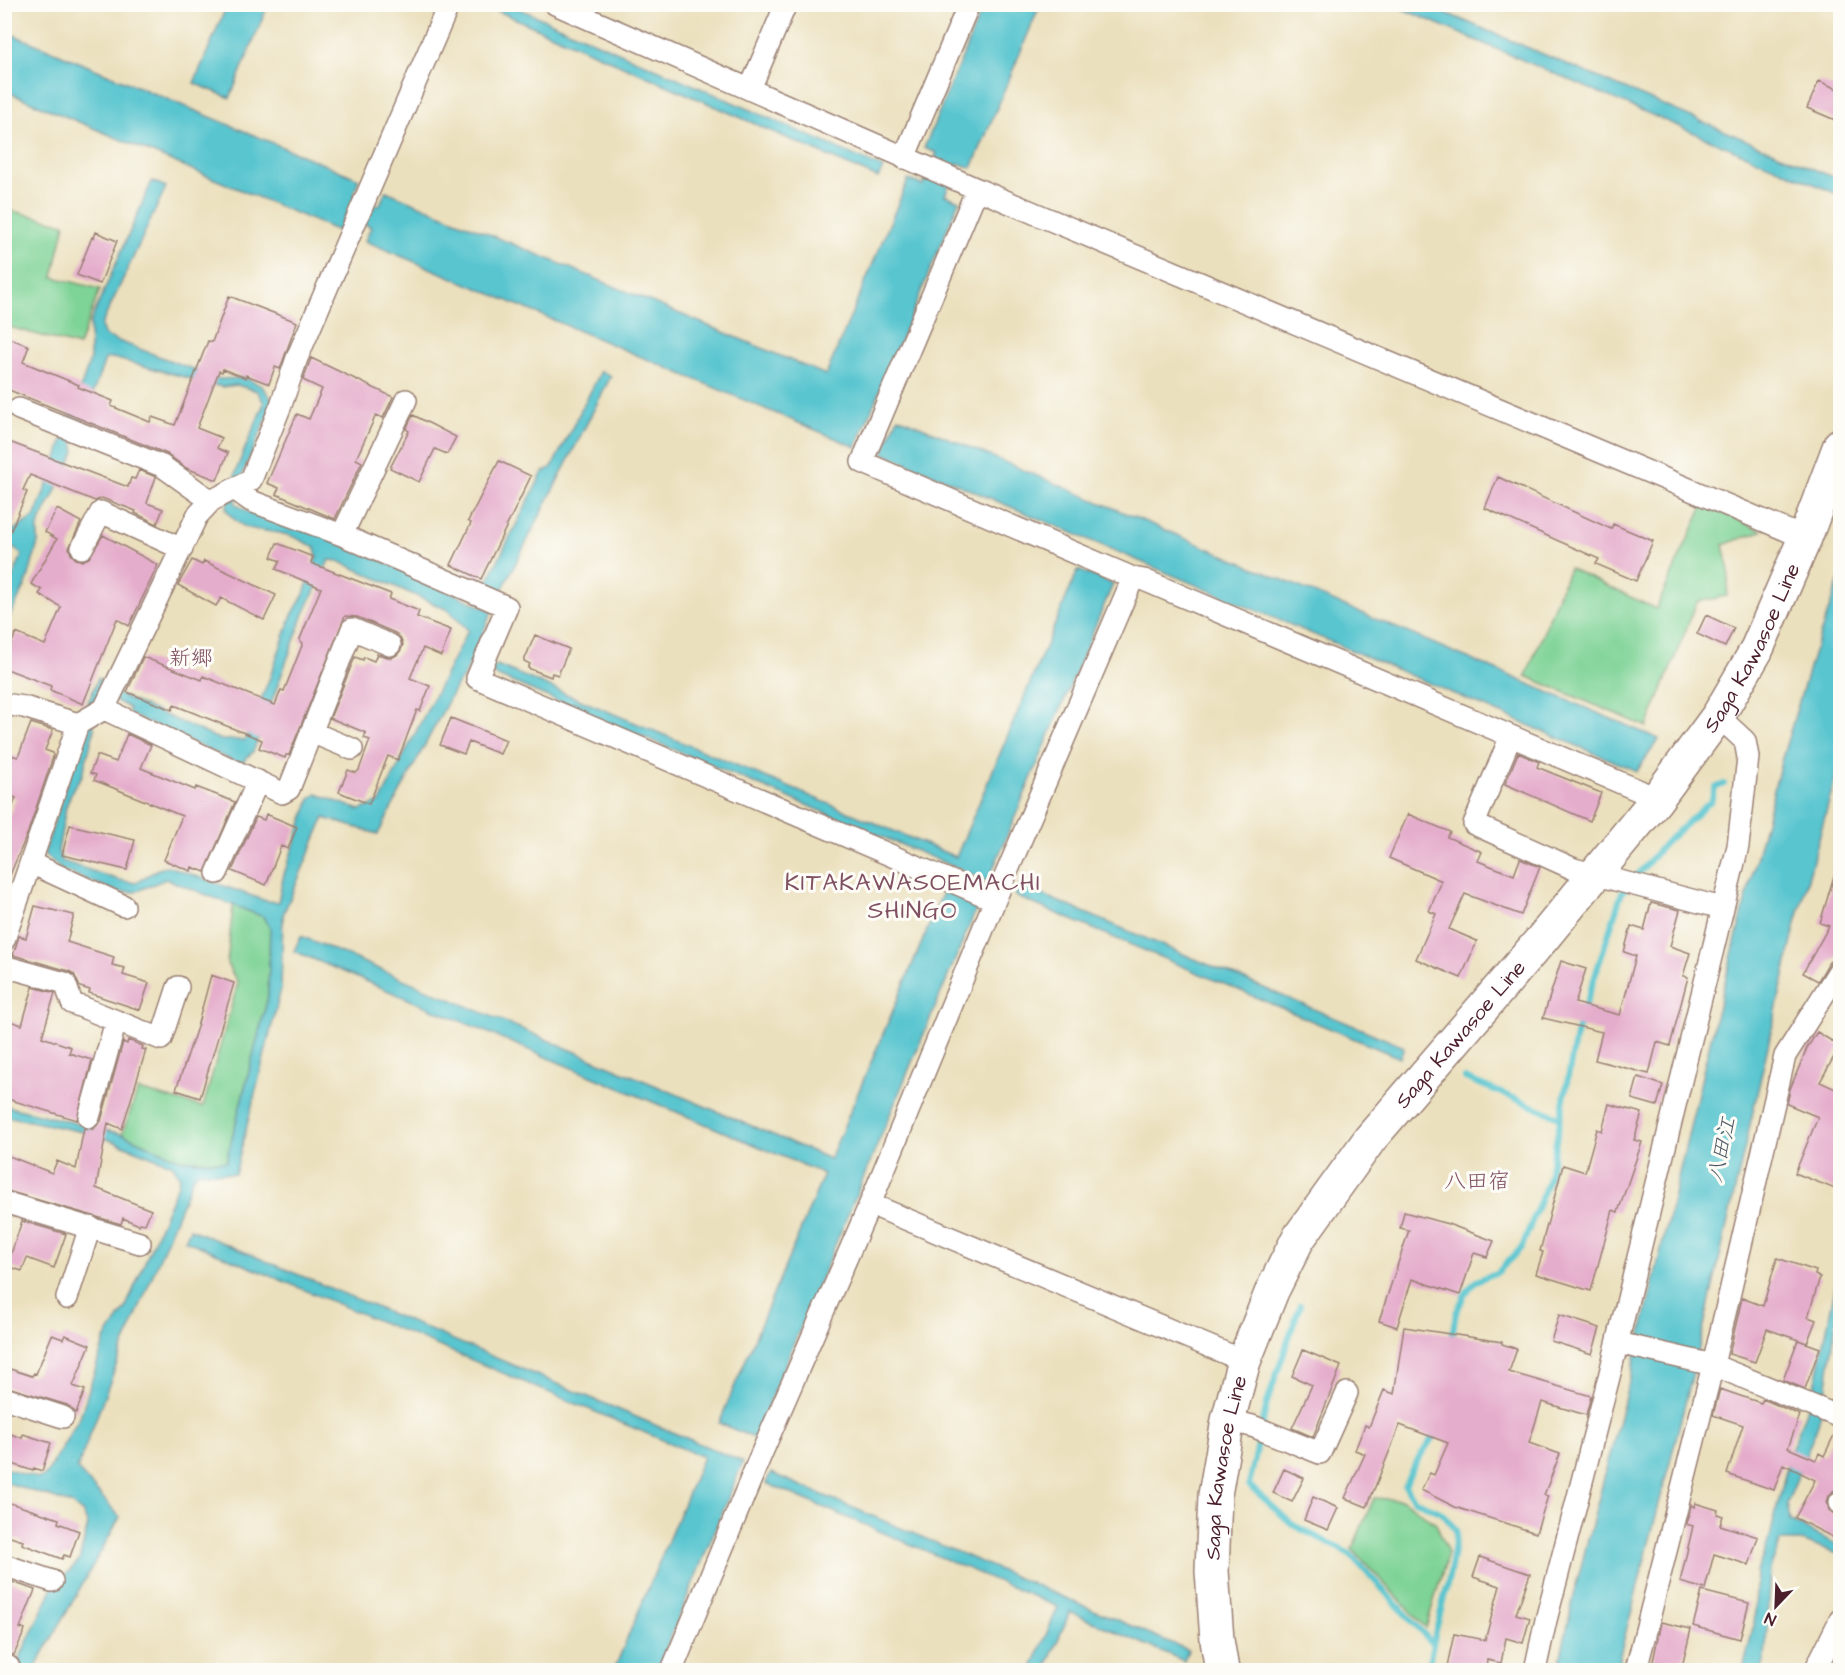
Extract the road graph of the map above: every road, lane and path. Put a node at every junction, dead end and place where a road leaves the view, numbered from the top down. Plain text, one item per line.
1 (449, 4) edge
2 (555, 4) edge
3 (786, 4) edge
4 (969, 4) edge
5 (750, 89) junction
6 (904, 158) junction
7 (976, 189) junction
8 (406, 400) dead end
9 (19, 409) dead end
10 (1840, 445) edge
11 (232, 493) junction
12 (342, 535) junction
13 (1805, 538) junction
14 (82, 548) dead end
15 (182, 549) junction
16 (1133, 578) junction
17 (390, 645) dead end
18 (4, 704) edge
19 (97, 710) junction
20 (1718, 716) junction
21 (311, 732) junction
22 (1511, 736) junction
23 (352, 749) dead end
24 (258, 781) junction
25 (1656, 800) junction
26 (31, 864) junction
27 (216, 873) dead end
28 (1617, 881) junction
29 (995, 900) junction
30 (124, 906) dead end
31 (1722, 908) junction
32 (4, 940) edge
33 (4, 966) edge
34 (1840, 969) edge
35 (178, 987) dead end
36 (116, 1021) junction
37 (89, 1117) dead end
38 (4, 1202) edge
39 (870, 1204) junction
40 (90, 1227) junction
41 (140, 1243) dead end
42 (68, 1298) dead end
43 (1618, 1343) junction
44 (1244, 1361) junction
45 (1713, 1365) junction
46 (1347, 1394) dead end
47 (4, 1398) edge
48 (1834, 1414) edge
49 (63, 1417) dead end
50 (1250, 1427) junction
51 (4, 1565) edge
52 (52, 1581) dead end
53 (1840, 1620) edge
54 (672, 1671) edge
55 (1222, 1671) edge
56 (1535, 1671) edge
57 (1635, 1671) edge
58 (1815, 1671) edge

1 - 11 street
2 - 5 street
3 - 5 street
4 - 6 street
5 - 6 street
6 - 7 street
7 - 13 street
7 - 16 street
8 - 12 street
9 - 11 street
10 - 13 main road, Saga Kawasoe Line
11 - 12 street
11 - 15 street
12 - 29 street
13 - 20 main road, Saga Kawasoe Line
14 - 15 street
15 - 19 street
16 - 22 street
16 - 29 street
17 - 21 street
18 - 19 street
19 - 24 street
19 - 26 street
20 - 25 main road, Saga Kawasoe Line
20 - 31 street
21 - 23 street
21 - 24 street
22 - 25 street
22 - 28 street
24 - 27 street
25 - 28 main road, Saga Kawasoe Line
26 - 30 street
26 - 32 street
28 - 31 street
28 - 44 main road, Saga Kawasoe Line
29 - 39 street
31 - 43 street
33 - 36 street
34 - 45 street
35 - 36 street
36 - 37 street
38 - 40 street
39 - 44 street
39 - 54 street
40 - 41 street
40 - 42 street
43 - 45 street
43 - 56 street
44 - 50 main road, Saga Kawasoe Line
45 - 48 street
45 - 57 street
46 - 50 street
47 - 49 street
50 - 55 main road, Saga Kawasoe Line
51 - 52 street
53 - 58 street

